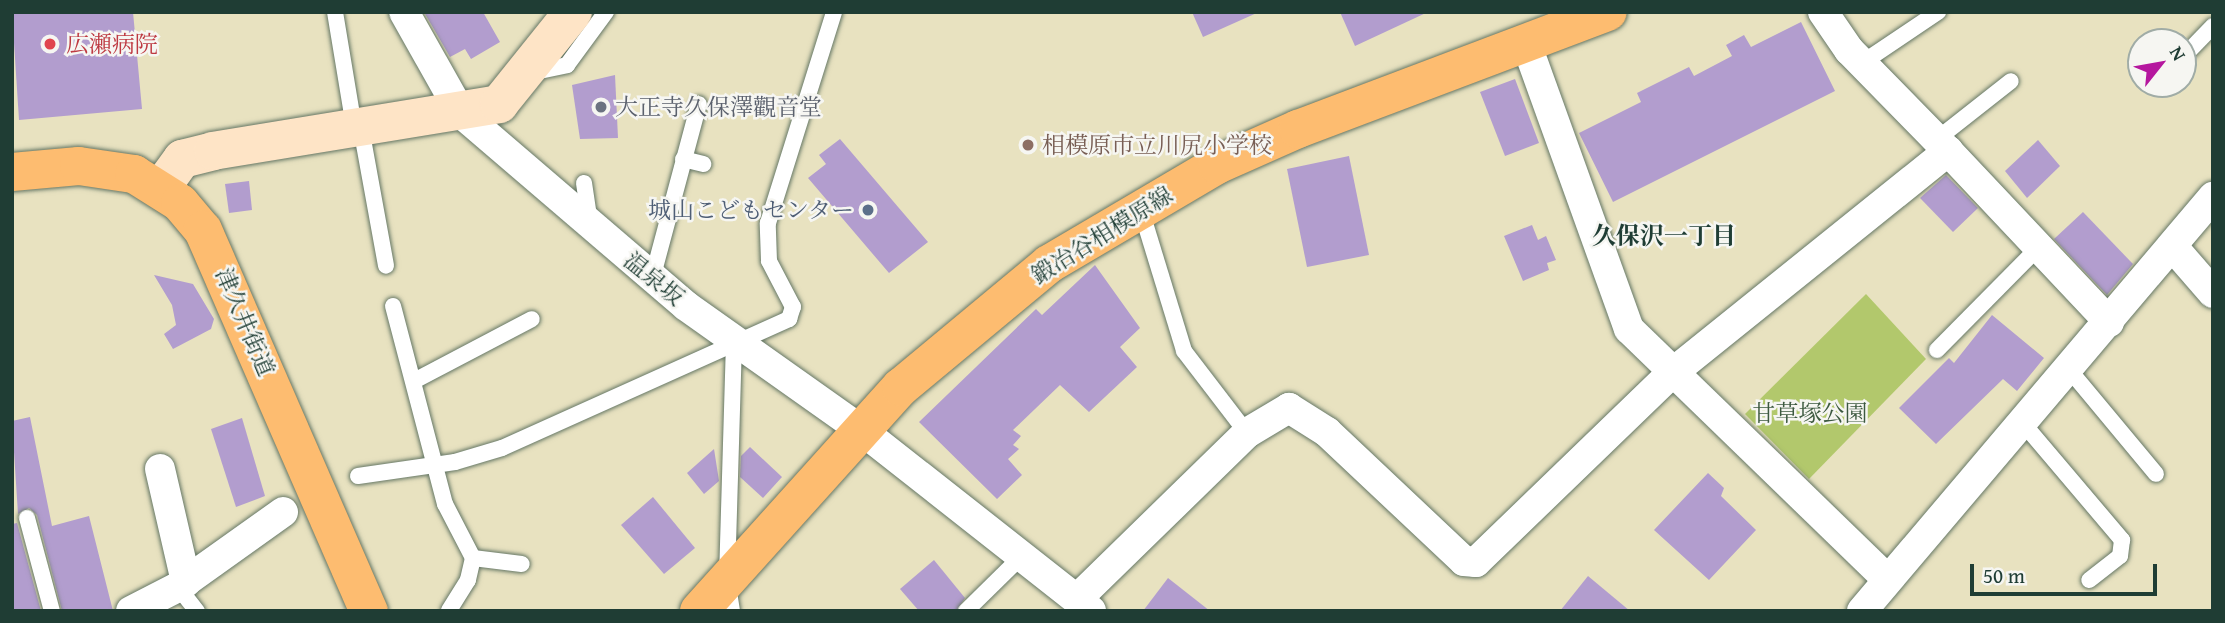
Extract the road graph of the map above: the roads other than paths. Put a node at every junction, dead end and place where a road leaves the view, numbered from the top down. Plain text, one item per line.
1 (335, 12) edge
2 (404, 12) edge
3 (573, 12) edge
4 (606, 12) edge
5 (835, 12) edge
6 (1608, 12) edge
7 (1823, 12) edge
8 (1938, 12) edge
9 (2213, 26) edge
10 (1526, 43) junction
11 (2197, 43) edge
12 (1862, 63) junction
13 (530, 73) junction
14 (2011, 81) dead end
15 (699, 104) dead end
16 (461, 113) junction
17 (358, 128) junction
18 (1942, 146) junction
19 (683, 159) junction
20 (703, 164) dead end
21 (12, 172) edge
22 (584, 184) dead end
23 (161, 188) junction
24 (2213, 197) edge
25 (1140, 208) junction
26 (590, 225) junction
27 (2172, 247) junction
28 (2038, 248) junction
29 (386, 266) dead end
30 (652, 279) junction
31 (2213, 293) edge
32 (393, 306) dead end
33 (532, 319) dead end
34 (2109, 322) junction
35 (734, 340) junction
36 (1937, 350) dead end
37 (2067, 367) junction
38 (1671, 374) junction
39 (414, 381) junction
40 (2022, 422) junction
41 (860, 429) junction
42 (1247, 433) junction
43 (438, 465) junction
44 (160, 469) dead end
45 (2156, 474) dead end
46 (358, 476) dead end
47 (283, 512) dead end
48 (27, 518) dead end
49 (1023, 555) junction
50 (473, 558) junction
51 (522, 564) dead end
52 (1887, 579) junction
53 (2089, 580) dead end
54 (182, 585) junction
55 (730, 595) edge
56 (1084, 605) edge
57 (975, 607) edge
58 (52, 611) edge
59 (131, 611) edge
60 (197, 611) edge
61 (369, 611) edge
62 (449, 611) edge
63 (699, 611) edge
64 (1862, 611) edge

1 - 17 lane
2 - 16 street, 温泉坂
3 - 13 street
4 - 13 lane
5 - 35 lane
6 - 10 main road, 鍛冶谷相模原線
7 - 12 street
8 - 12 lane
9 - 11 lane
10 - 25 main road, 鍛冶谷相模原線
10 - 38 street
12 - 18 street
13 - 16 street
14 - 18 lane
15 - 19 lane
16 - 17 street
16 - 26 street, 温泉坂
17 - 23 street
17 - 29 lane
18 - 28 street
18 - 38 street
19 - 20 lane
19 - 30 lane
21 - 23 main road, 津久井街道
22 - 26 lane
23 - 61 main road, 津久井街道
24 - 27 street
25 - 41 main road, 鍛冶谷相模原線
25 - 42 lane
26 - 30 street, 温泉坂
27 - 31 street
27 - 34 street
28 - 34 street
28 - 36 lane
30 - 35 street, 温泉坂
32 - 39 lane
33 - 39 lane
34 - 37 street
35 - 41 street, 温泉坂
35 - 43 lane
35 - 55 lane
37 - 40 street
37 - 45 lane
38 - 42 street
38 - 52 street
39 - 43 lane
40 - 52 street
40 - 53 lane
41 - 49 street, 温泉坂
41 - 55 main road, 鍛冶谷相模原線
42 - 56 street
43 - 46 lane
43 - 50 lane
44 - 54 street
47 - 54 street
48 - 58 lane
49 - 56 street, 温泉坂
49 - 57 lane
50 - 51 lane
50 - 62 lane
52 - 64 street
54 - 59 street
54 - 60 lane
55 - 63 main road, 鍛冶谷相模原線

